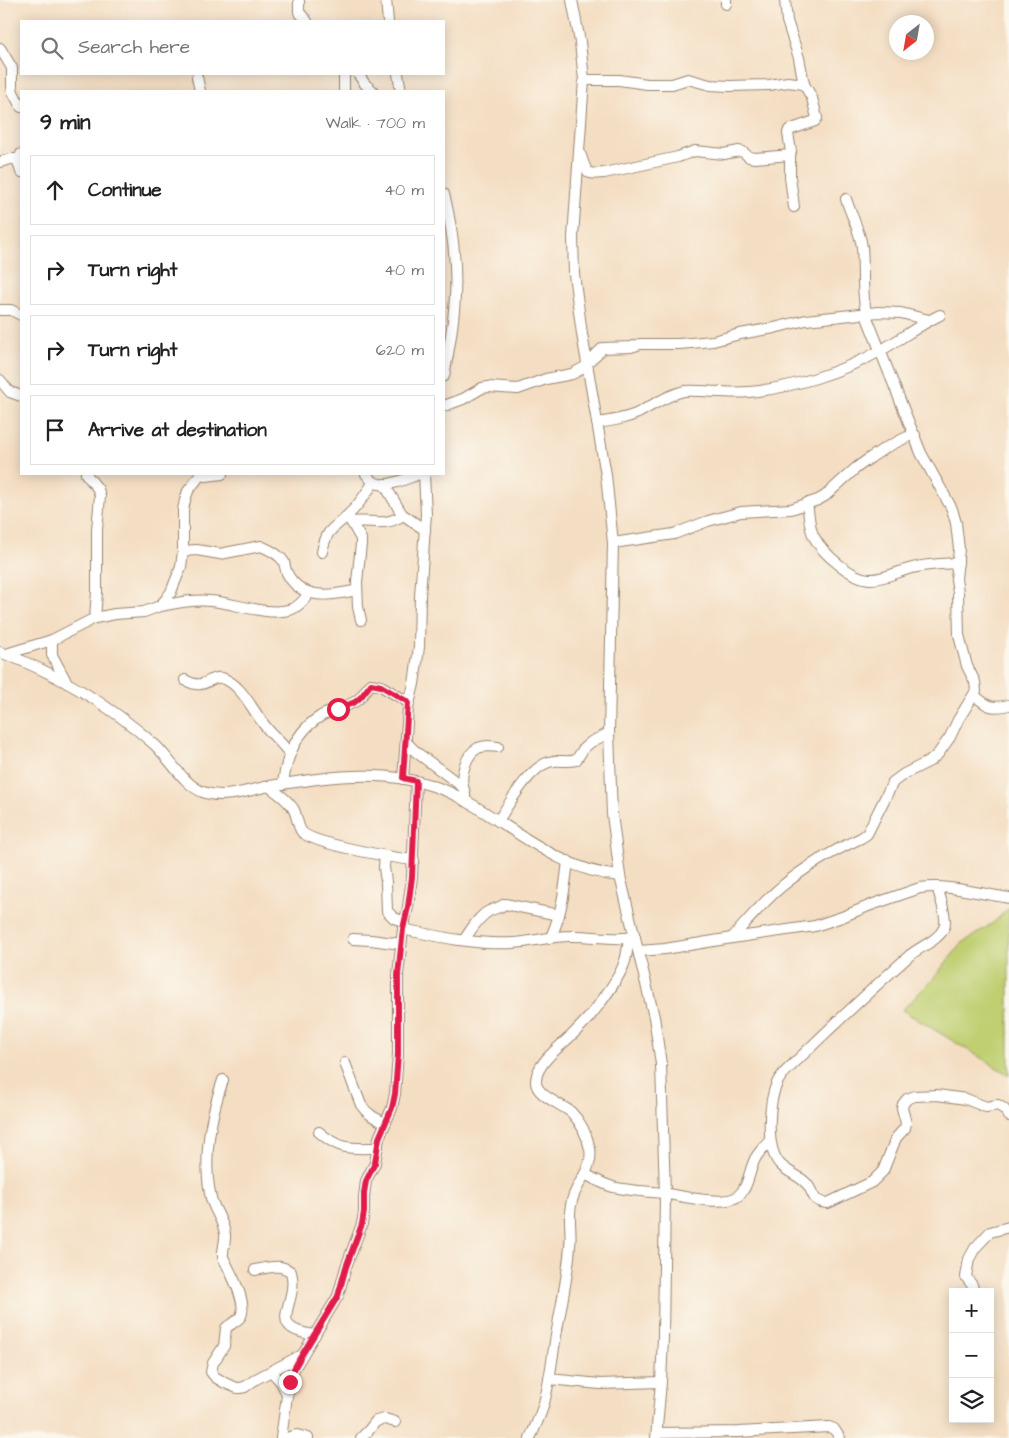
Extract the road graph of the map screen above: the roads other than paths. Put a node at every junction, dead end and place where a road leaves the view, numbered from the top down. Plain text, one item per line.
1 (299, 0) edge
2 (386, 0) edge
3 (572, 0) edge
4 (785, 0) edge
5 (306, 20) edge
6 (388, 20) edge
7 (0, 48) edge
8 (344, 75) edge
9 (359, 75) edge
10 (398, 75) edge
11 (197, 77) dead end
12 (584, 80) junction
13 (804, 84) junction
14 (200, 90) edge
15 (344, 90) edge
16 (372, 90) edge
17 (401, 90) edge
18 (20, 105) edge
19 (578, 150) junction
20 (790, 155) junction
21 (20, 157) edge
22 (0, 162) edge
23 (445, 199) edge
24 (846, 199) dead end
25 (794, 207) dead end
26 (0, 310) edge
27 (866, 313) junction
28 (20, 314) edge
29 (940, 315) dead end
30 (929, 320) junction
31 (880, 351) junction
32 (587, 364) junction
33 (445, 371) edge
34 (0, 380) edge
35 (20, 396) edge
36 (445, 406) edge
37 (597, 423) junction
38 (915, 435) junction
39 (87, 475) edge
40 (200, 475) edge
41 (216, 475) edge
42 (367, 475) edge
43 (415, 475) edge
44 (424, 475) edge
45 (379, 483) junction
46 (807, 503) junction
47 (403, 514) junction
48 (349, 519) junction
49 (425, 530) junction
50 (612, 543) junction
51 (182, 551) junction
52 (322, 552) dead end
53 (958, 563) junction
54 (357, 590) junction
55 (309, 593) junction
56 (160, 606) junction
57 (95, 618) junction
58 (361, 620) dead end
59 (52, 640) junction
60 (3, 653) edge
61 (185, 680) dead end
62 (67, 684) junction
63 (974, 695) junction
64 (408, 702) junction
65 (1009, 705) edge
66 (609, 733) junction
67 (406, 742) junction
68 (498, 747) dead end
69 (289, 753) junction
70 (403, 778) junction
71 (416, 781) junction
72 (283, 784) junction
73 (269, 786) junction
74 (463, 787) junction
75 (465, 801) junction
76 (498, 821) junction
77 (385, 856) junction
78 (414, 860) junction
79 (568, 861) junction
80 (620, 876) junction
81 (938, 887) junction
82 (1009, 898) edge
83 (559, 915) junction
84 (404, 925) junction
85 (551, 937) junction
86 (633, 938) junction
87 (732, 938) junction
88 (353, 939) dead end
89 (464, 940) junction
90 (401, 944) junction
91 (639, 951) junction
92 (345, 1063) dead end
93 (223, 1080) dead end
94 (1009, 1116) edge
95 (385, 1123) junction
96 (319, 1132) dead end
97 (768, 1147) junction
98 (378, 1148) junction
99 (585, 1174) junction
100 (665, 1194) junction
101 (1009, 1227) edge
102 (256, 1270) dead end
103 (973, 1288) edge
104 (315, 1335) junction
105 (301, 1356) junction
106 (272, 1372) junction
107 (549, 1379) junction
108 (661, 1382) junction
109 (287, 1394) junction
110 (395, 1422) dead end
111 (778, 1434) edge
112 (656, 1436) edge
113 (284, 1438) edge
114 (308, 1438) edge
115 (361, 1438) edge
116 (530, 1438) edge
117 (840, 1438) edge

1 - 5 street
2 - 6 street
3 - 12 street
4 - 13 street
7 - 18 street
8 - 15 street
9 - 16 street
10 - 17 street
11 - 14 street
12 - 13 street
12 - 19 street
13 - 20 street
19 - 20 street
19 - 32 street
20 - 25 street
21 - 22 street
23 - 33 street
24 - 27 street
26 - 28 street
27 - 30 street
27 - 31 street
27 - 32 street
29 - 30 street
30 - 31 street
31 - 37 street
31 - 38 street
32 - 36 street
32 - 37 street
34 - 35 street
37 - 50 street
38 - 46 street
38 - 53 street
39 - 57 street
40 - 41 street
40 - 51 street
42 - 45 street
43 - 45 street
44 - 49 street
45 - 47 street
45 - 48 street
46 - 50 street
46 - 53 street
47 - 48 street
47 - 49 street
48 - 52 street
48 - 54 street
49 - 64 street
50 - 66 street
51 - 55 street
51 - 56 street
53 - 63 street
54 - 55 street
54 - 58 street
55 - 56 street
56 - 57 street
57 - 59 street
59 - 60 street
59 - 62 street
60 - 62 street
61 - 69 street
62 - 73 street
63 - 65 street
63 - 87 street
64 - 67 street
64 - 69 street
66 - 76 street
66 - 80 street
67 - 70 street
67 - 74 street
68 - 74 street
69 - 72 street
70 - 71 street
70 - 72 street
71 - 75 street
71 - 78 street
72 - 73 street
73 - 77 street
74 - 75 street
75 - 76 street
76 - 79 street
77 - 78 street
77 - 84 street
78 - 84 street
79 - 80 street
79 - 83 street
80 - 86 street
81 - 82 street
81 - 87 street
81 - 97 street
83 - 85 street
83 - 89 street
84 - 89 street
84 - 90 street
85 - 86 street
85 - 89 street
86 - 91 street
86 - 99 street
87 - 91 street
88 - 90 street
90 - 95 street
91 - 100 street
92 - 95 street
93 - 106 street
94 - 97 street
95 - 98 street
96 - 98 street
97 - 100 street
98 - 104 street
99 - 100 street
99 - 107 street
100 - 108 street
101 - 103 street
102 - 104 street
104 - 105 street
105 - 106 street
105 - 109 street
106 - 109 street
107 - 108 street
107 - 116 street
108 - 112 street
109 - 113 street
110 - 115 street
111 - 112 street
111 - 117 street
113 - 114 street

